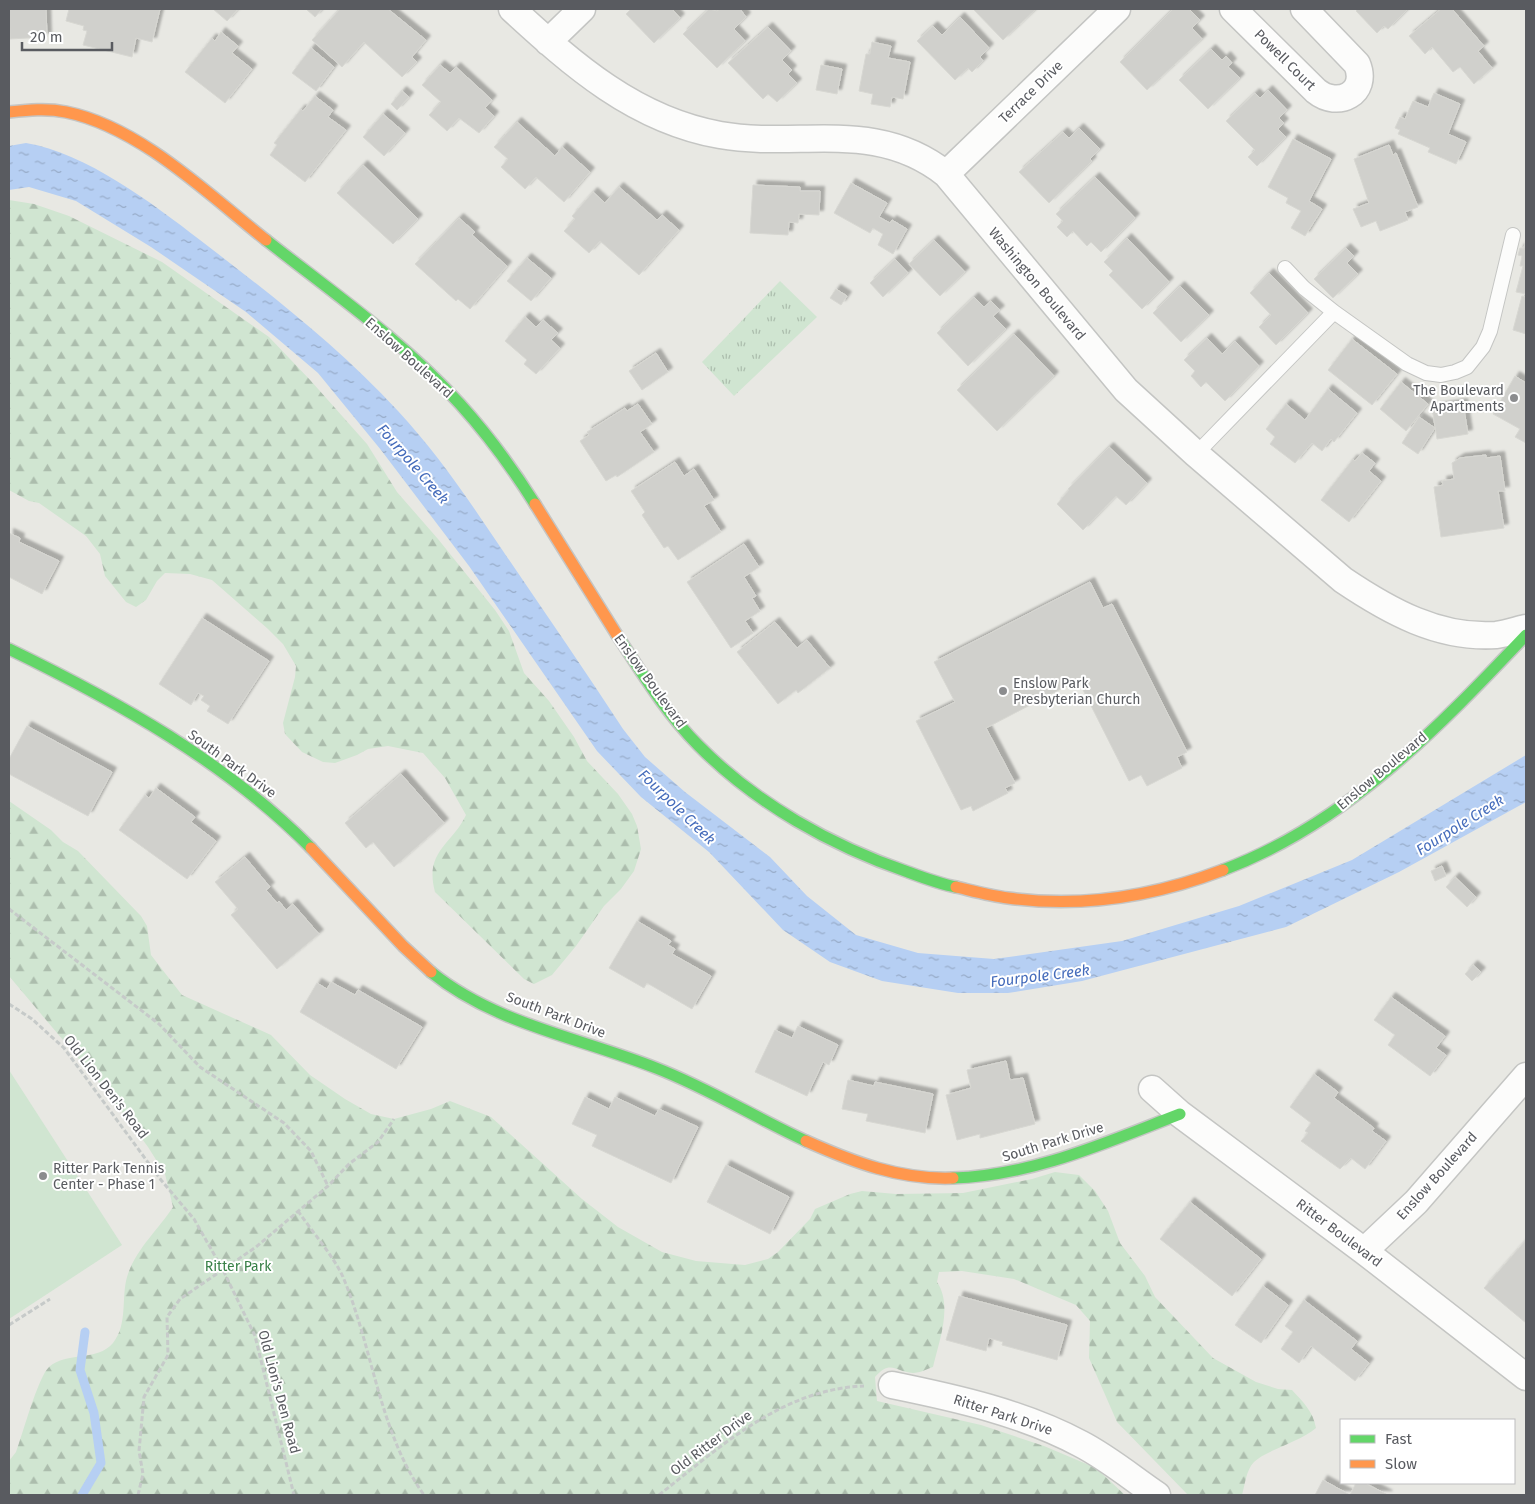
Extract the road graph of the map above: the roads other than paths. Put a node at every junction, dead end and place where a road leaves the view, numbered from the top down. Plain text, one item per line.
1 (512, 9) edge
2 (582, 9) edge
3 (1117, 9) edge
4 (1234, 9) edge
5 (1304, 9) edge
6 (548, 42) junction
7 (9, 112) edge
8 (946, 174) junction
9 (1513, 235) dead end
10 (1285, 268) dead end
11 (1334, 312) junction
12 (1196, 454) junction
13 (1526, 628) edge
14 (1526, 636) edge
15 (9, 649) edge
16 (1526, 1076) edge
17 (1152, 1089) dead end
18 (1180, 1114) junction
19 (1364, 1251) junction
20 (1526, 1377) edge
21 (892, 1385) road end
22 (1157, 1495) edge

1 - 6 street, Washington Boulevard
2 - 6 street
3 - 8 street, Terrace Drive
4 - 5 street, Powell Court
6 - 8 street, Washington Boulevard
7 - 14 street, Enslow Boulevard
8 - 12 street, Washington Boulevard
9 - 11 lane
10 - 11 lane
11 - 12 lane
12 - 13 street, Washington Boulevard
15 - 18 street, South Park Drive
16 - 19 street, Enslow Boulevard
17 - 18 street, Ritter Boulevard
18 - 19 street, Ritter Boulevard
19 - 20 street, Ritter Boulevard
21 - 22 street, Ritter Park Drive

